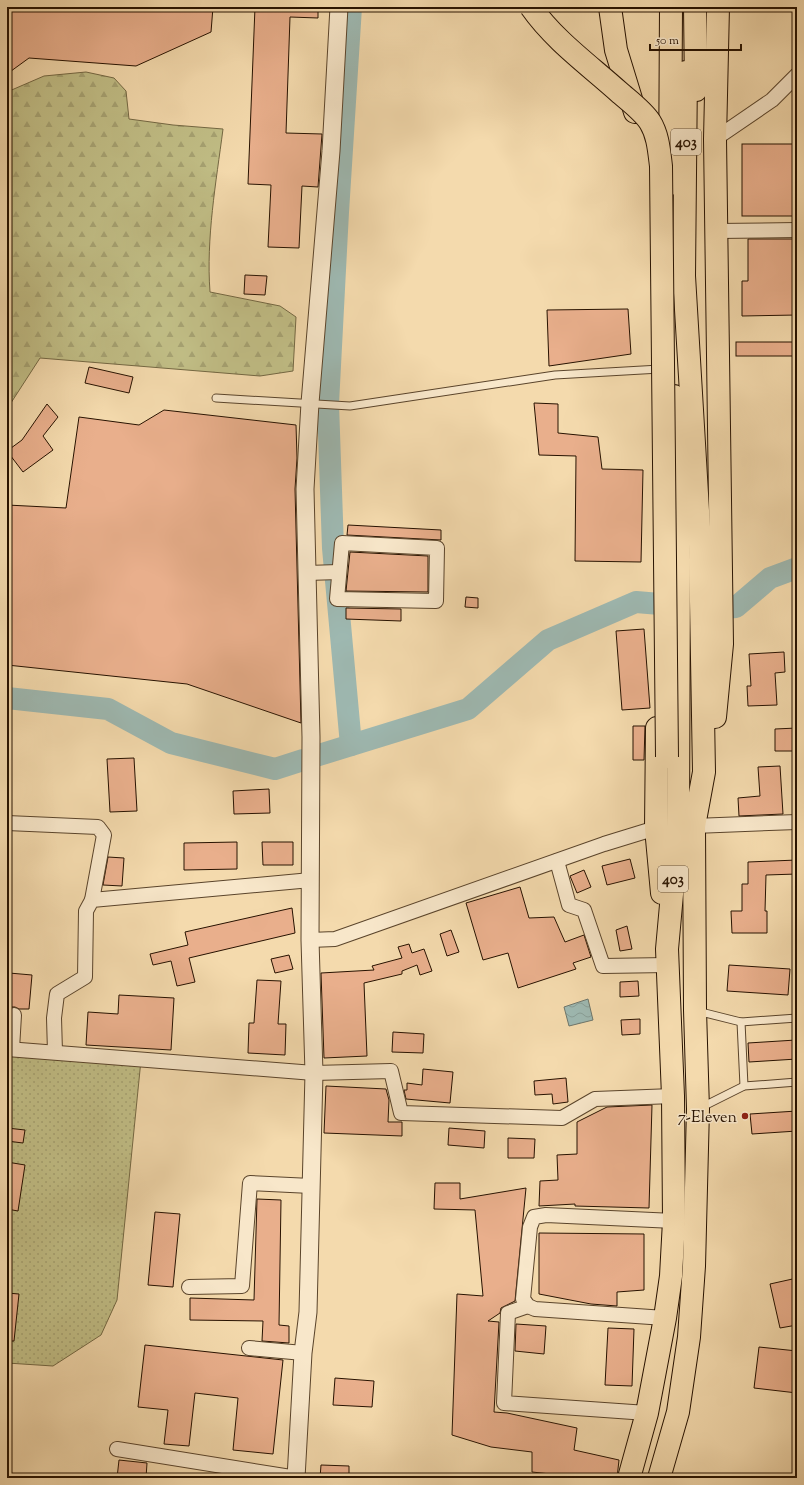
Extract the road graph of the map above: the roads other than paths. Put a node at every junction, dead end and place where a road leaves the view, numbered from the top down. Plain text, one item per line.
1 (339, 7) edge
2 (518, 7) edge
3 (531, 7) edge
4 (610, 7) edge
5 (671, 7) edge
6 (686, 7) edge
7 (695, 7) edge
8 (718, 7) edge
9 (797, 75) edge
10 (638, 122) junction
11 (715, 139) junction
12 (797, 230) edge
13 (717, 231) junction
14 (677, 276) junction
15 (660, 369) junction
16 (216, 398) dead end
17 (310, 403) junction
18 (333, 572) junction
19 (307, 573) junction
20 (704, 766) junction
21 (797, 822) edge
22 (7, 823) edge
23 (694, 826) junction
24 (656, 828) junction
25 (557, 860) junction
26 (311, 880) junction
27 (92, 900) junction
28 (310, 940) junction
29 (667, 957) junction
30 (695, 1010) junction
31 (14, 1015) dead end
32 (797, 1018) edge
33 (741, 1022) junction
34 (10, 1049) edge
35 (55, 1052) junction
36 (314, 1073) junction
37 (797, 1082) edge
38 (744, 1086) junction
39 (673, 1096) junction
40 (698, 1109) junction
41 (311, 1186) junction
42 (674, 1221) junction
43 (189, 1287) dead end
44 (528, 1306) junction
45 (665, 1318) junction
46 (249, 1348) dead end
47 (303, 1353) junction
48 (647, 1413) junction
49 (117, 1449) dead end
50 (296, 1478) edge
51 (629, 1478) edge
52 (659, 1478) edge

1 - 17 street
2 - 10 highway
3 - 29 highway, bridge
4 - 10 highway
5 - 14 highway, 403
6 - 14 highway, 403
7 - 20 highway
8 - 11 highway
9 - 11 street
10 - 15 highway
11 - 13 highway
12 - 13 street
13 - 20 highway
14 - 20 highway, 403
14 - 29 highway, 403
15 - 17 lane
15 - 24 highway
16 - 17 lane
17 - 19 street
18 - 18 street
18 - 19 street
19 - 26 street
20 - 23 highway, 403
21 - 23 street
22 - 27 street
23 - 30 highway, 403
24 - 25 street
24 - 29 highway
25 - 28 street
25 - 29 street
26 - 27 street
26 - 28 street
27 - 35 street
28 - 36 street
29 - 39 highway, 403
30 - 33 lane
30 - 40 highway, 403
31 - 34 street
32 - 33 lane
33 - 38 lane
34 - 35 street
35 - 36 street
36 - 39 street
36 - 41 street
37 - 38 lane
38 - 40 lane
39 - 42 highway, 403
40 - 52 highway, 403
41 - 43 street
41 - 47 street
42 - 44 street
42 - 45 highway, 403
44 - 45 street
44 - 48 street
45 - 48 highway, 403
46 - 47 street
47 - 50 street
48 - 51 highway, 403
49 - 50 street

